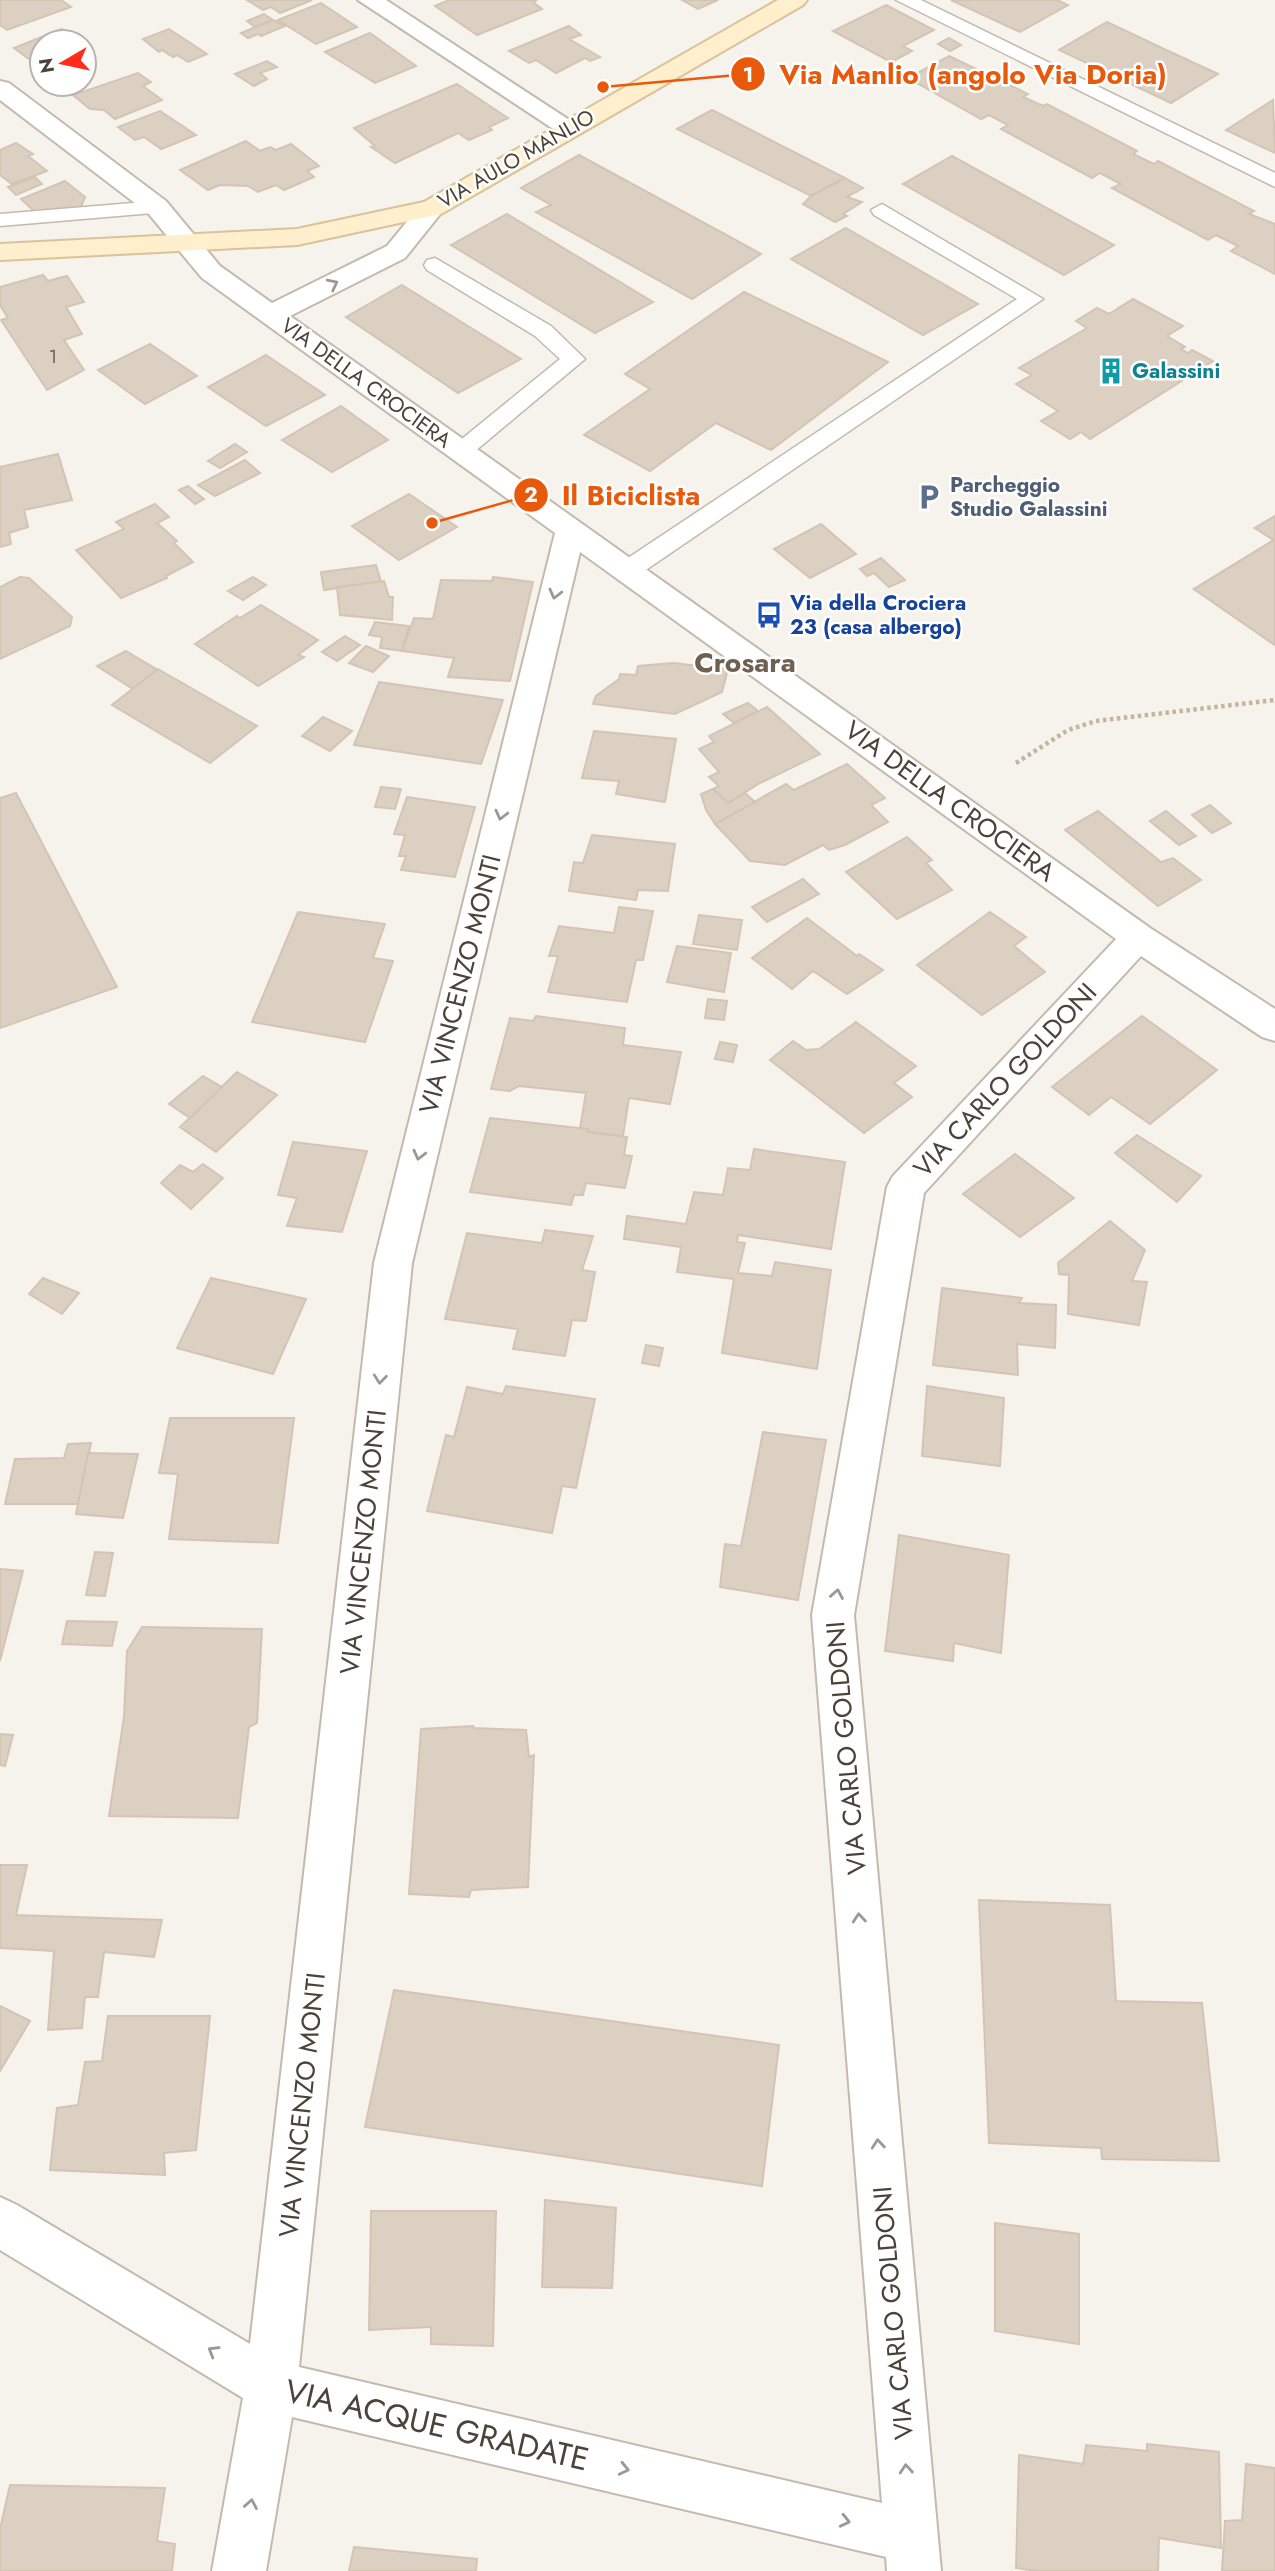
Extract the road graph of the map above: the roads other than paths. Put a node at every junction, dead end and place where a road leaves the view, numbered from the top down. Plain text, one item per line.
1 (370, 0) edge
2 (795, 0) edge
3 (906, 0) edge
4 (0, 88) edge
5 (570, 128) junction
6 (1275, 181) edge
7 (158, 207) junction
8 (432, 208) junction
9 (882, 210) dead end
10 (0, 219) edge
11 (186, 241) junction
12 (0, 252) edge
13 (435, 265) dead end
14 (272, 314) junction
15 (460, 452) junction
16 (571, 528) junction
17 (628, 569) junction
18 (1138, 937) junction
19 (1275, 1027) edge
20 (0, 2222) edge
21 (271, 2386) junction
22 (913, 2554) edge
23 (239, 2571) edge

1 - 5 street
2 - 5 street, VIA AULO MANLIO
3 - 6 lane
4 - 7 street, VIA DELLA CROCIERA
5 - 8 street, VIA AULO MANLIO
7 - 10 lane
7 - 11 street, VIA DELLA CROCIERA
8 - 11 street, VIA AULO MANLIO
14 -> 8 street, VIA DELLA CROCIERA
9 - 17 lane
11 - 12 street, VIA AULO MANLIO
11 - 14 street, VIA DELLA CROCIERA
13 - 15 lane, VIA DELLA CROCIERA
14 - 15 street, VIA DELLA CROCIERA
15 - 16 street, VIA DELLA CROCIERA
16 - 17 street, VIA DELLA CROCIERA
16 -> 21 street, VIA VINCENZO MONTI
17 - 18 street, VIA DELLA CROCIERA
18 - 19 street, VIA DELLA CROCIERA
22 -> 18 street, VIA CARLO GOLDONI
21 -> 20 street, VIA ACQUE GRADATE
21 -> 22 street, VIA ACQUE GRADATE
23 -> 21 street, VIA VINCENZO MONTI

